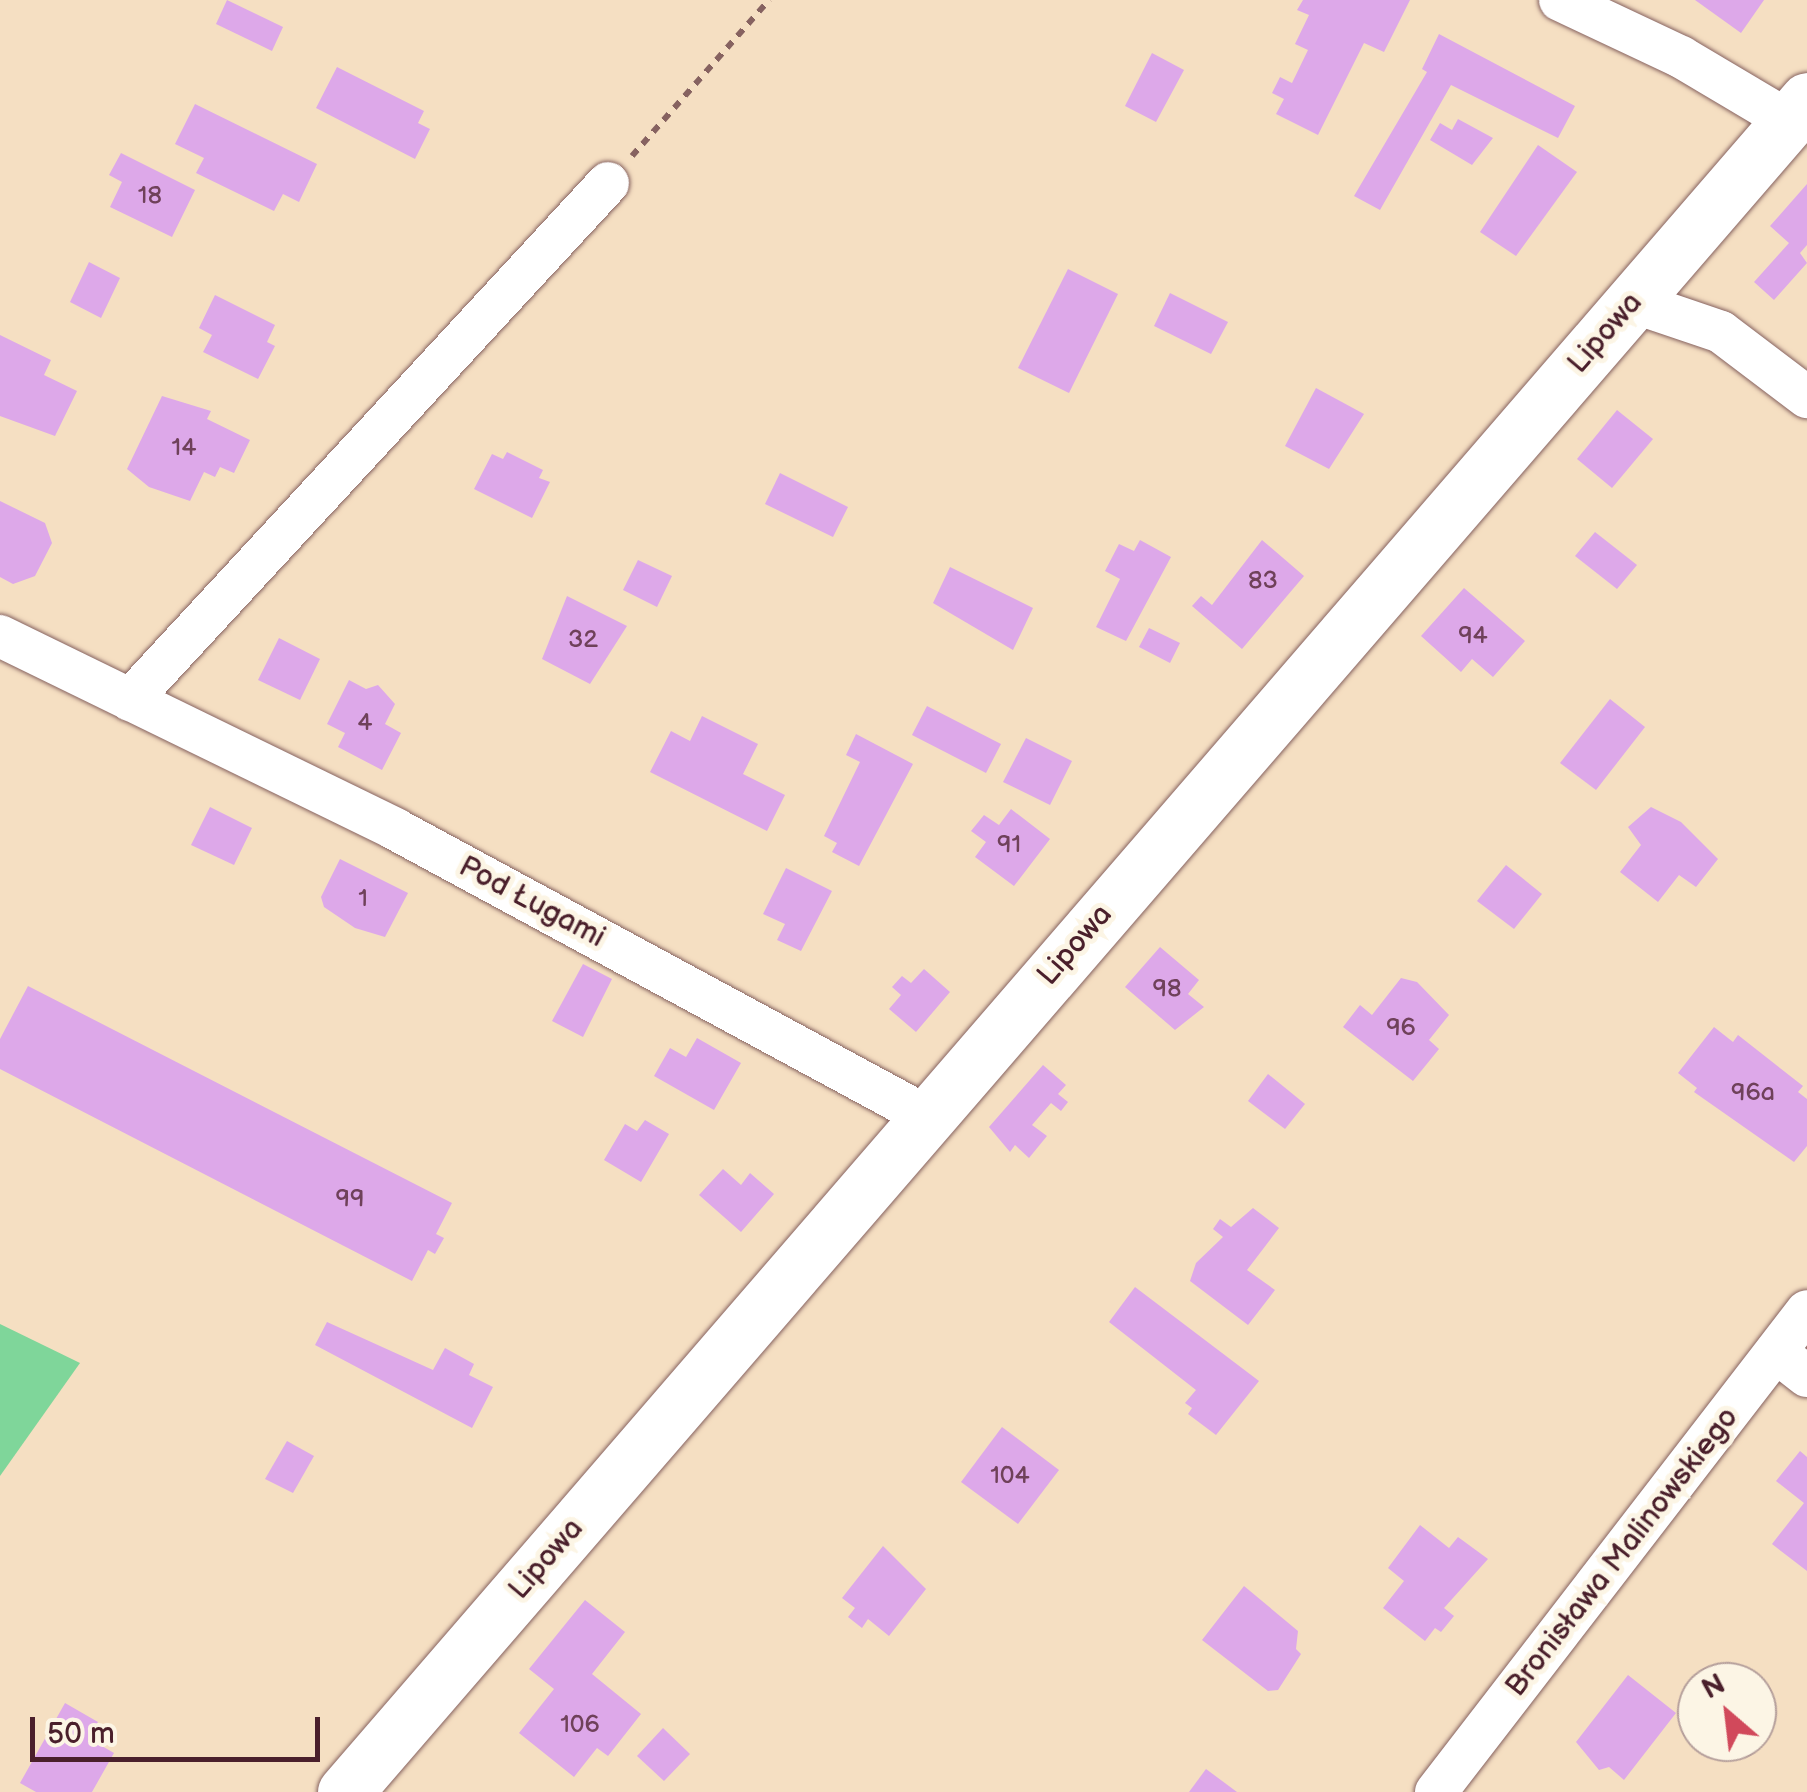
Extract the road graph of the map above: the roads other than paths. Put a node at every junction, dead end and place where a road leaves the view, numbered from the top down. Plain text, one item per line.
1 (1560, 0) edge
2 (1798, 111) edge
3 (608, 183) road end
4 (1633, 302) junction
5 (1807, 397) edge
6 (0, 636) edge
7 (130, 700) junction
8 (926, 1116) junction
9 (1807, 1311) edge
10 (1791, 1364) edge
11 (344, 1792) edge
12 (1436, 1792) edge

1 - 2 street
2 - 4 main road, Lipowa
3 - 7 street
4 - 5 street
4 - 8 main road, Lipowa
6 - 7 street, Pod Ługami
7 - 8 street, Pod Ługami
8 - 11 main road, Lipowa
9 - 10 street, Bronisława Malinowskiego
10 - 12 street, Bronisława Malinowskiego

